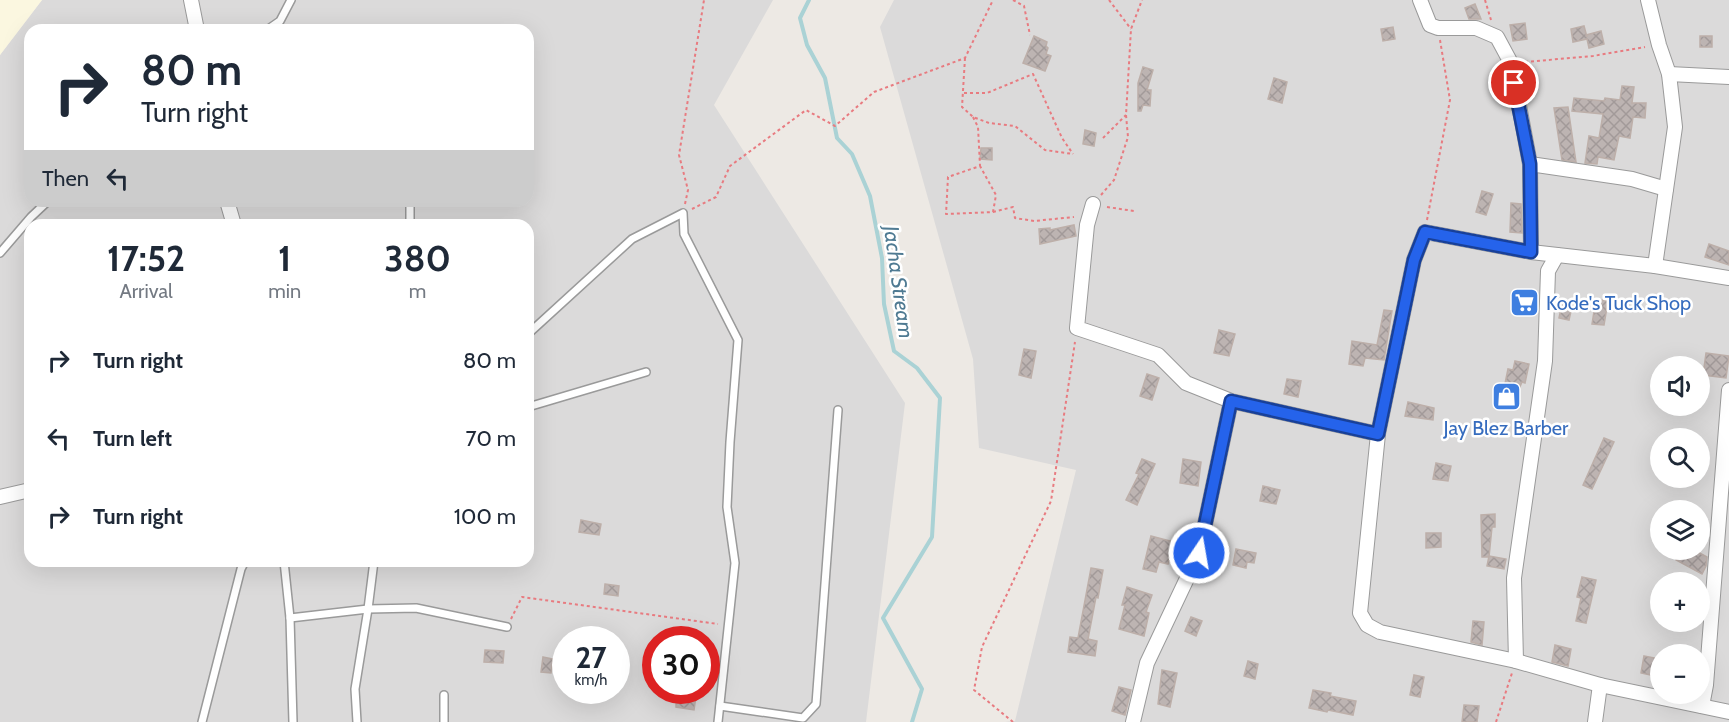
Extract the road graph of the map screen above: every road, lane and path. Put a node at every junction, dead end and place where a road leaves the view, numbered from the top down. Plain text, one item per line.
1 (191, 0) edge
2 (291, 0) edge
3 (704, 0) edge
4 (993, 0) edge
5 (1014, 0) edge
6 (1109, 0) edge
7 (1142, 0) edge
8 (1420, 0) edge
9 (1648, 0) edge
10 (197, 24) edge
11 (276, 24) edge
12 (1438, 28) junction
13 (1131, 29) junction
14 (1030, 35) dead end
15 (1659, 45) junction
16 (965, 58) junction
17 (1510, 63) junction
18 (1669, 74) junction
19 (1729, 77) edge
20 (963, 93) junction
21 (1126, 115) junction
22 (973, 117) junction
23 (1103, 138) dead end
24 (1530, 164) junction
25 (980, 166) junction
26 (1666, 189) junction
27 (1093, 204) junction
28 (42, 207) edge
29 (993, 212) junction
30 (1134, 212) dead end
31 (683, 213) junction
32 (29, 219) edge
33 (24, 225) edge
34 (1425, 232) junction
35 (1531, 252) junction
36 (0, 253) edge
37 (1557, 255) junction
38 (1654, 266) junction
39 (1729, 278) edge
40 (534, 328) edge
41 (1077, 328) junction
42 (646, 372) dead end
43 (1729, 390) edge
44 (1231, 401) junction
45 (534, 405) edge
46 (838, 410) dead end
47 (1378, 434) junction
48 (24, 491) edge
49 (0, 497) edge
50 (242, 567) edge
51 (285, 567) edge
52 (373, 567) edge
53 (368, 609) junction
54 (290, 618) junction
55 (729, 625) junction
56 (507, 627) joint
57 (1516, 661) junction
58 (1600, 685) junction
59 (444, 695) dead end
60 (720, 706) junction
61 (1702, 706) junction
62 (1729, 712) edge
63 (202, 722) edge
64 (293, 722) edge
65 (357, 722) edge
66 (444, 722) edge
67 (718, 722) edge
68 (1013, 722) edge
69 (1133, 722) edge
70 (1496, 722) edge
71 (1595, 722) edge

1 - 10 street
2 - 11 lane
3 - 31 path
4 - 16 path
5 - 14 path
6 - 13 path
7 - 13 path
8 - 12 street
9 - 15 street
12 - 17 street
12 - 34 path
13 - 21 path
15 - 17 path
15 - 18 street
16 - 20 path
16 - 31 path
17 - 24 street
18 - 19 street
18 - 26 street
20 - 22 path
20 - 22 path
21 - 23 path
21 - 27 path
22 - 25 path
24 - 26 street
24 - 35 street
25 - 29 path
25 - 29 path
26 - 38 street
27 - 29 path
27 - 30 path
27 - 41 street
28 - 32 lane
31 - 40 lane
31 - 55 lane
33 - 36 lane
34 - 35 street
34 - 47 street
35 - 37 street
37 - 38 street
37 - 57 street
38 - 39 street
41 - 44 street
41 - 68 path
42 - 45 lane
43 - 61 street
44 - 47 street
44 - 69 street
46 - 60 lane
47 - 57 street
48 - 49 street
50 - 63 lane
51 - 54 lane
52 - 53 lane
53 - 54 lane
53 - 56 lane
53 - 65 lane
54 - 64 lane
55 - 56 path
55 - 60 lane
57 - 58 street
57 - 70 path
58 - 61 street
58 - 71 street
59 - 66 lane
60 - 67 lane
61 - 62 street

